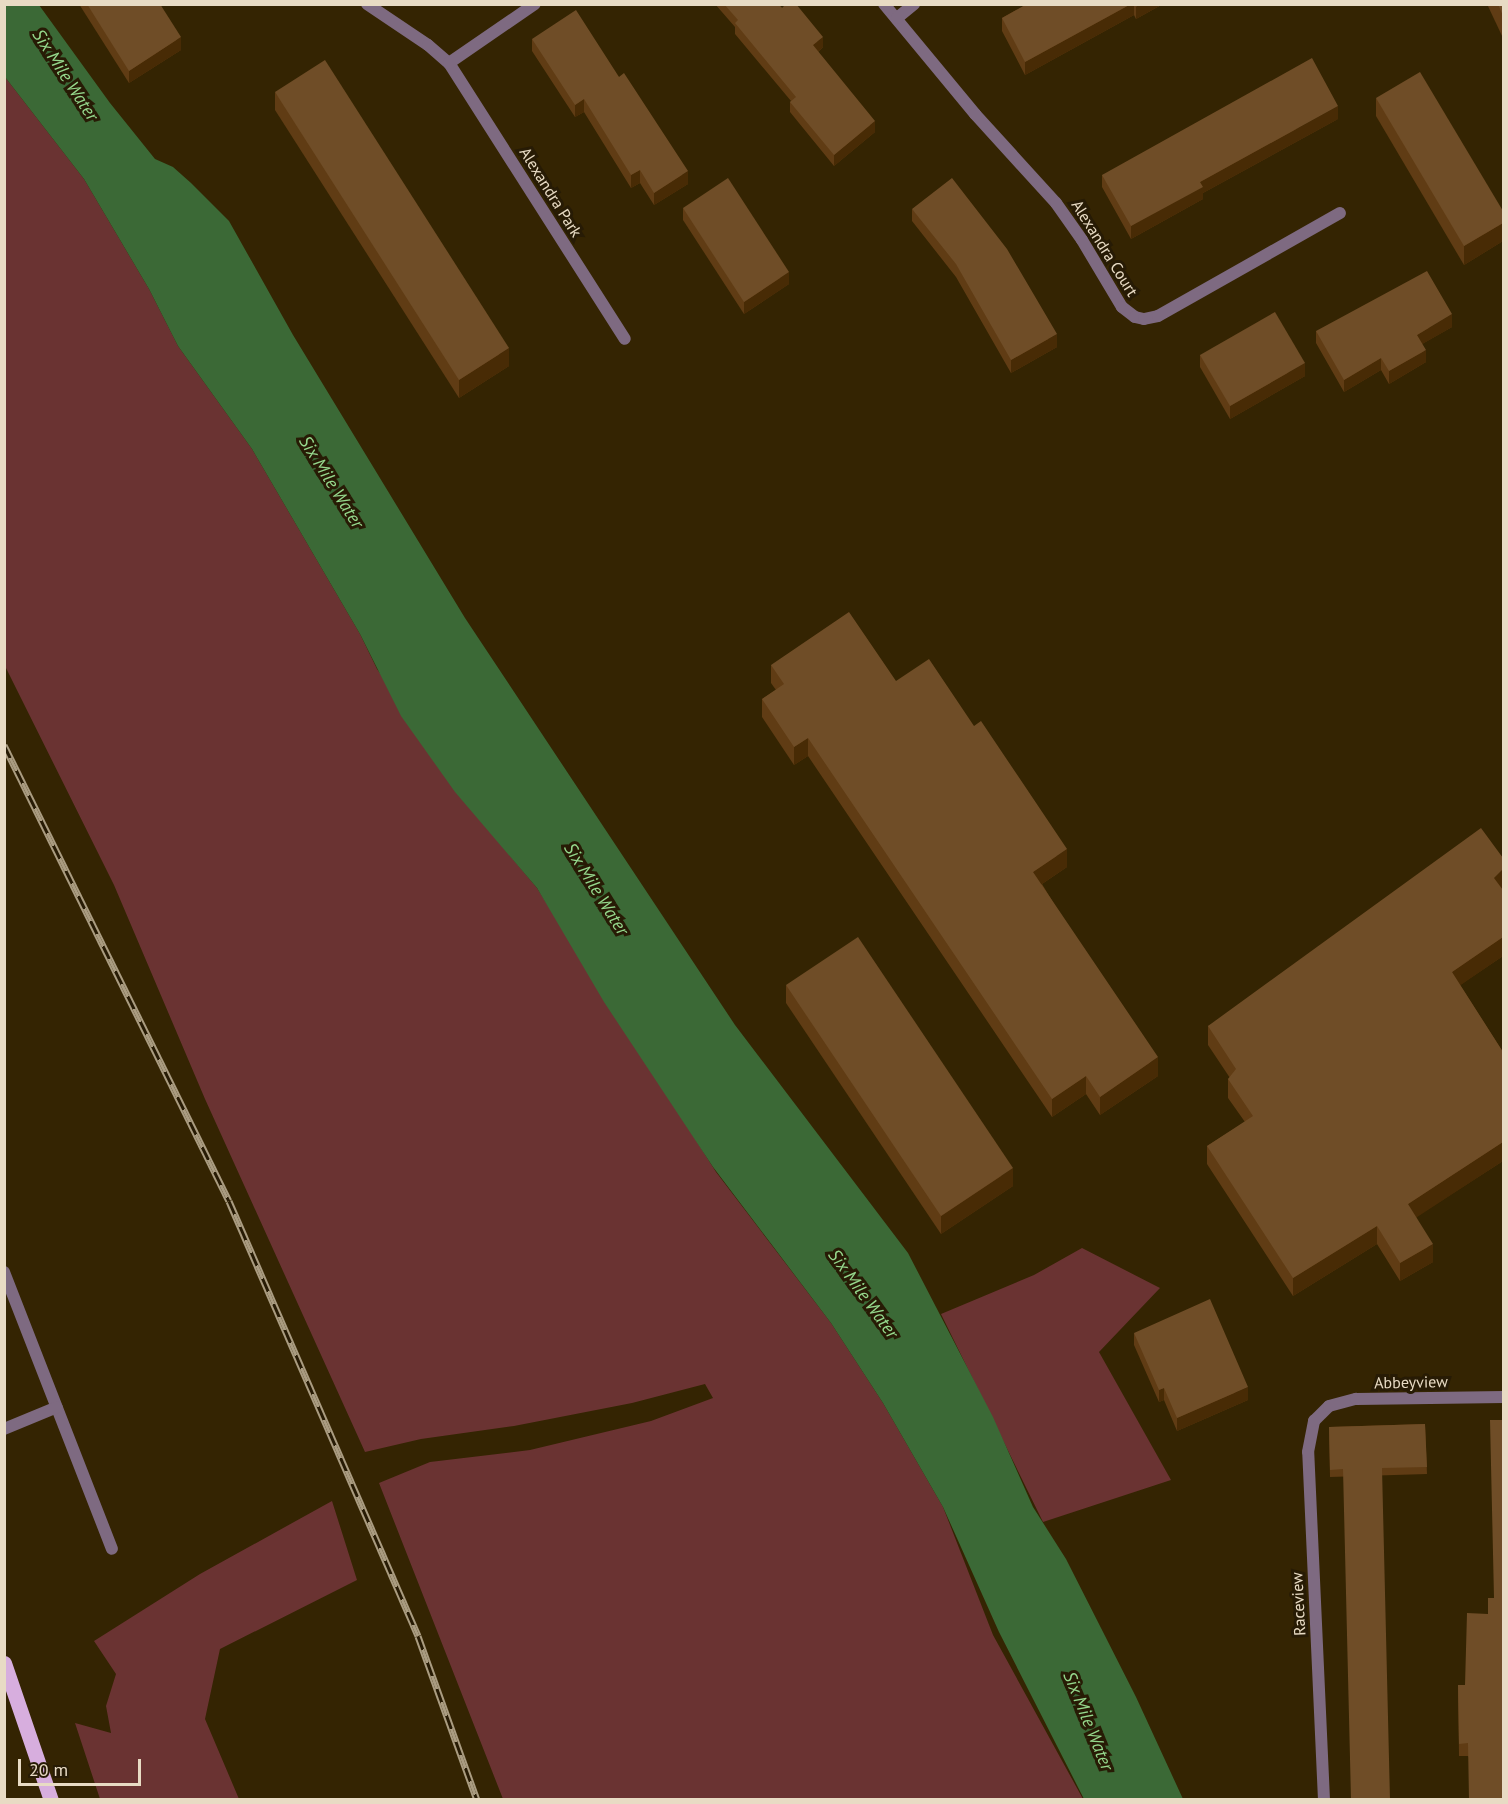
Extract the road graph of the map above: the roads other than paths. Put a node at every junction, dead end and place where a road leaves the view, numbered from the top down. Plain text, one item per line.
1 (367, 4) edge
2 (535, 4) edge
3 (884, 4) edge
4 (914, 4) edge
5 (897, 18) junction
6 (449, 63) junction
7 (1340, 213) dead end
8 (625, 339) dead end
9 (4, 1272) edge
10 (1503, 1397) edge
11 (57, 1407) junction
12 (1321, 1411) joint
13 (4, 1429) edge
14 (112, 1549) dead end
15 (4, 1663) edge
16 (51, 1800) edge
17 (1324, 1800) edge

1 - 6 street, Alexandra Park
2 - 6 street
3 - 5 street, Alexandra Court
4 - 5 street
5 - 7 street, Alexandra Court
6 - 8 street, Alexandra Park
9 - 11 street
10 - 12 street, Abbeyview
11 - 13 street
11 - 14 street
12 - 17 street, Raceview
15 - 16 main road

